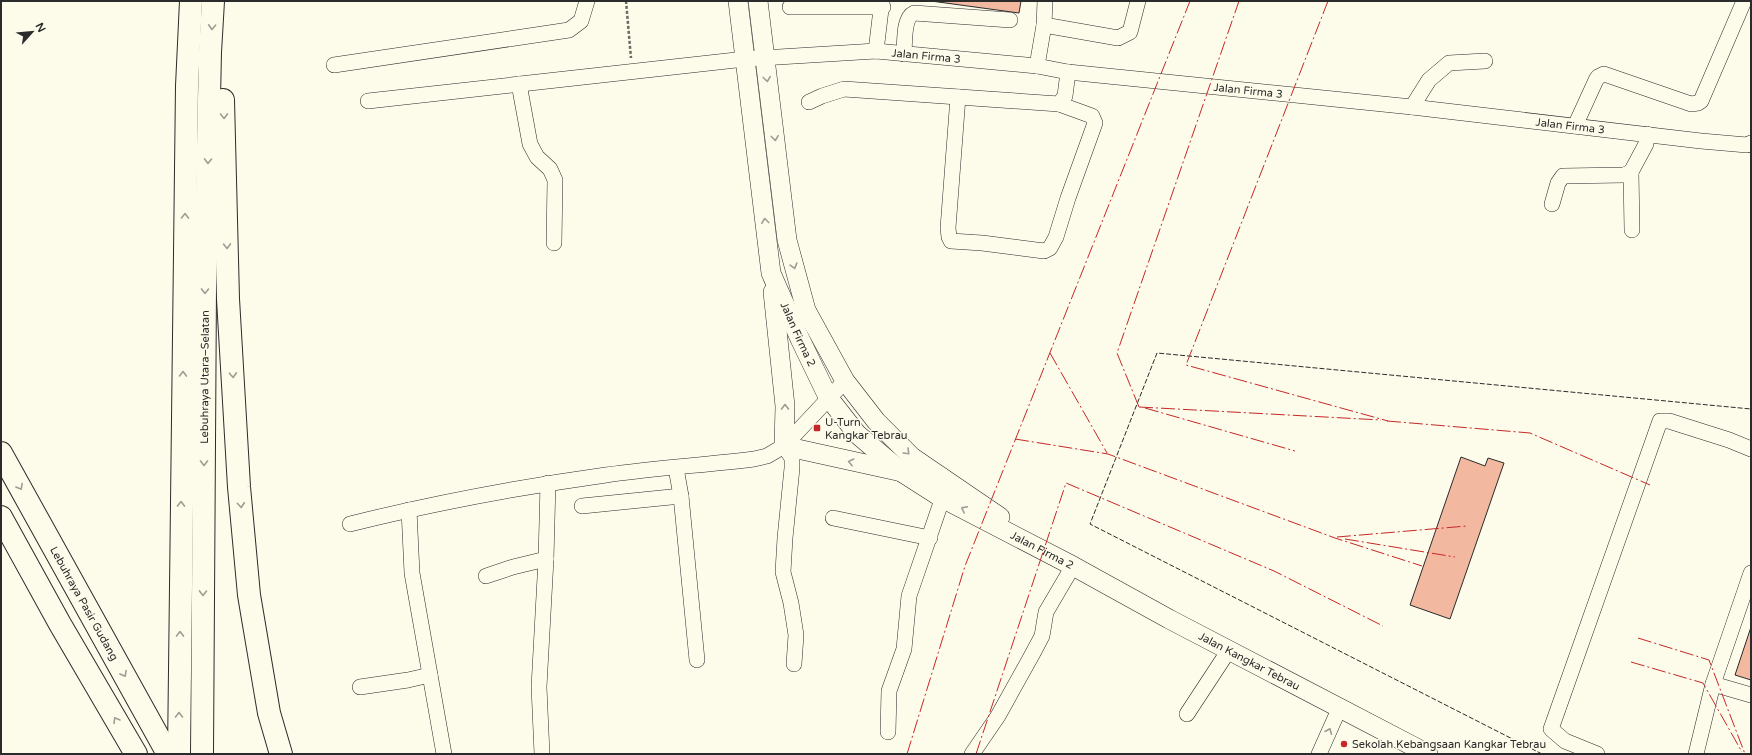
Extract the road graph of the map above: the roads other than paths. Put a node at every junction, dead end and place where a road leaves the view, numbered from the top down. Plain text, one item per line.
1 (191, 1) edge
2 (213, 1) edge
3 (588, 1) edge
4 (738, 1) edge
5 (758, 1) edge
6 (1046, 1) edge
7 (1138, 1) edge
8 (1744, 1) edge
9 (882, 4) edge
10 (790, 7) dead end
11 (1010, 20) dead end
12 (1044, 25) junction
13 (876, 51) junction
14 (210, 52) junction
15 (904, 54) junction
16 (765, 58) junction
17 (745, 59) junction
18 (1485, 61) dead end
19 (334, 65) dead end
20 (1037, 66) junction
21 (1068, 72) junction
22 (519, 84) junction
23 (958, 97) junction
24 (368, 101) dead end
25 (809, 102) dead end
26 (1059, 104) junction
27 (1412, 107) junction
28 (1575, 126) junction
29 (1647, 134) junction
30 (1751, 143) edge
31 (1631, 172) junction
32 (1552, 204) dead end
33 (1632, 230) dead end
34 (554, 243) dead end
35 (771, 273) junction
36 (845, 381) junction
37 (828, 397) junction
38 (784, 446) junction
39 (1751, 449) edge
40 (1, 453) edge
41 (676, 468) junction
42 (903, 473) junction
43 (548, 483) junction
44 (946, 490) junction
45 (681, 496) junction
46 (582, 506) dead end
47 (409, 510) junction
48 (1, 517) edge
49 (833, 518) dead end
50 (350, 524) dead end
51 (1, 534) edge
52 (930, 538) junction
53 (546, 559) junction
54 (1073, 566) junction
55 (1751, 573) edge
56 (486, 576) dead end
57 (60, 624) junction
58 (1229, 650) junction
59 (697, 660) dead end
60 (794, 664) dead end
61 (430, 675) junction
62 (1713, 684) junction
63 (360, 687) dead end
64 (1751, 695) edge
65 (1340, 707) junction
66 (1188, 714) dead end
67 (888, 732) dead end
68 (136, 754) edge
69 (168, 754) edge
70 (179, 754) edge
71 (202, 754) edge
72 (281, 754) edge
73 (444, 754) edge
74 (542, 754) edge
75 (972, 754) edge
76 (1320, 754) edge
77 (1428, 754) edge
78 (1596, 754) edge
79 (1696, 754) edge

70 -> 1 highway, Lebuhraya Utara–Selatan
2 -> 14 highway, Lebuhraya Utara–Selatan
3 - 19 street
4 - 17 main road, Jalan Firma 2
5 - 16 main road, Jalan Firma 2
6 - 12 street
7 - 12 street
8 - 28 street
9 - 10 street
9 - 13 street
11 - 15 street
12 - 20 street
13 - 15 street, Jalan Firma 3
13 - 16 street, Jalan Firma 3
14 -> 71 highway, Lebuhraya Utara–Selatan
14 -> 72 highway
15 - 20 street, Jalan Firma 3
16 - 17 street, Jalan Firma 3
16 -> 36 main road, Jalan Firma 2
17 - 22 street, Jalan Firma 3
35 -> 17 main road, Jalan Firma 2
18 - 27 street
20 - 21 street, Jalan Firma 3
21 - 26 street
21 - 27 street, Jalan Firma 3
22 - 24 street, Jalan Firma 3
22 - 34 street
23 - 25 street
23 - 26 street
23 - 26 street
27 - 28 street, Jalan Firma 3
28 - 29 street, Jalan Firma 3
29 - 30 street, Jalan Firma 3
29 - 31 street
31 - 32 street
31 - 33 street
35 - 37 main road, Jalan Firma 2
38 -> 35 main road
36 - 37 street
36 -> 44 main road, Jalan Firma 2
37 - 38 street
37 - 42 main road, Jalan Firma 2
38 - 41 street
42 -> 38 main road
38 - 60 street
39 - 78 street
40 -> 69 highway, Lebuhraya Pasir Gudang
41 - 43 street
41 - 45 street
42 - 44 main road, Jalan Firma 2
43 - 47 street
43 - 53 street
44 - 52 street
44 - 54 main road, Jalan Firma 2
45 - 46 street
45 - 59 street
47 - 50 street
47 - 61 street
48 - 57 highway
49 - 52 street
51 - 57 highway
52 - 67 street
53 - 56 street
53 - 74 street
54 - 58 main road, Jalan Kangkar Tebrau
54 - 75 street
55 - 62 street
68 -> 57 highway
58 - 65 main road, Jalan Kangkar Tebrau
58 - 66 street
61 - 63 street
61 - 73 street
62 - 64 street
62 - 79 street
76 -> 65 street
65 - 77 main road, Jalan Kangkar Tebrau

